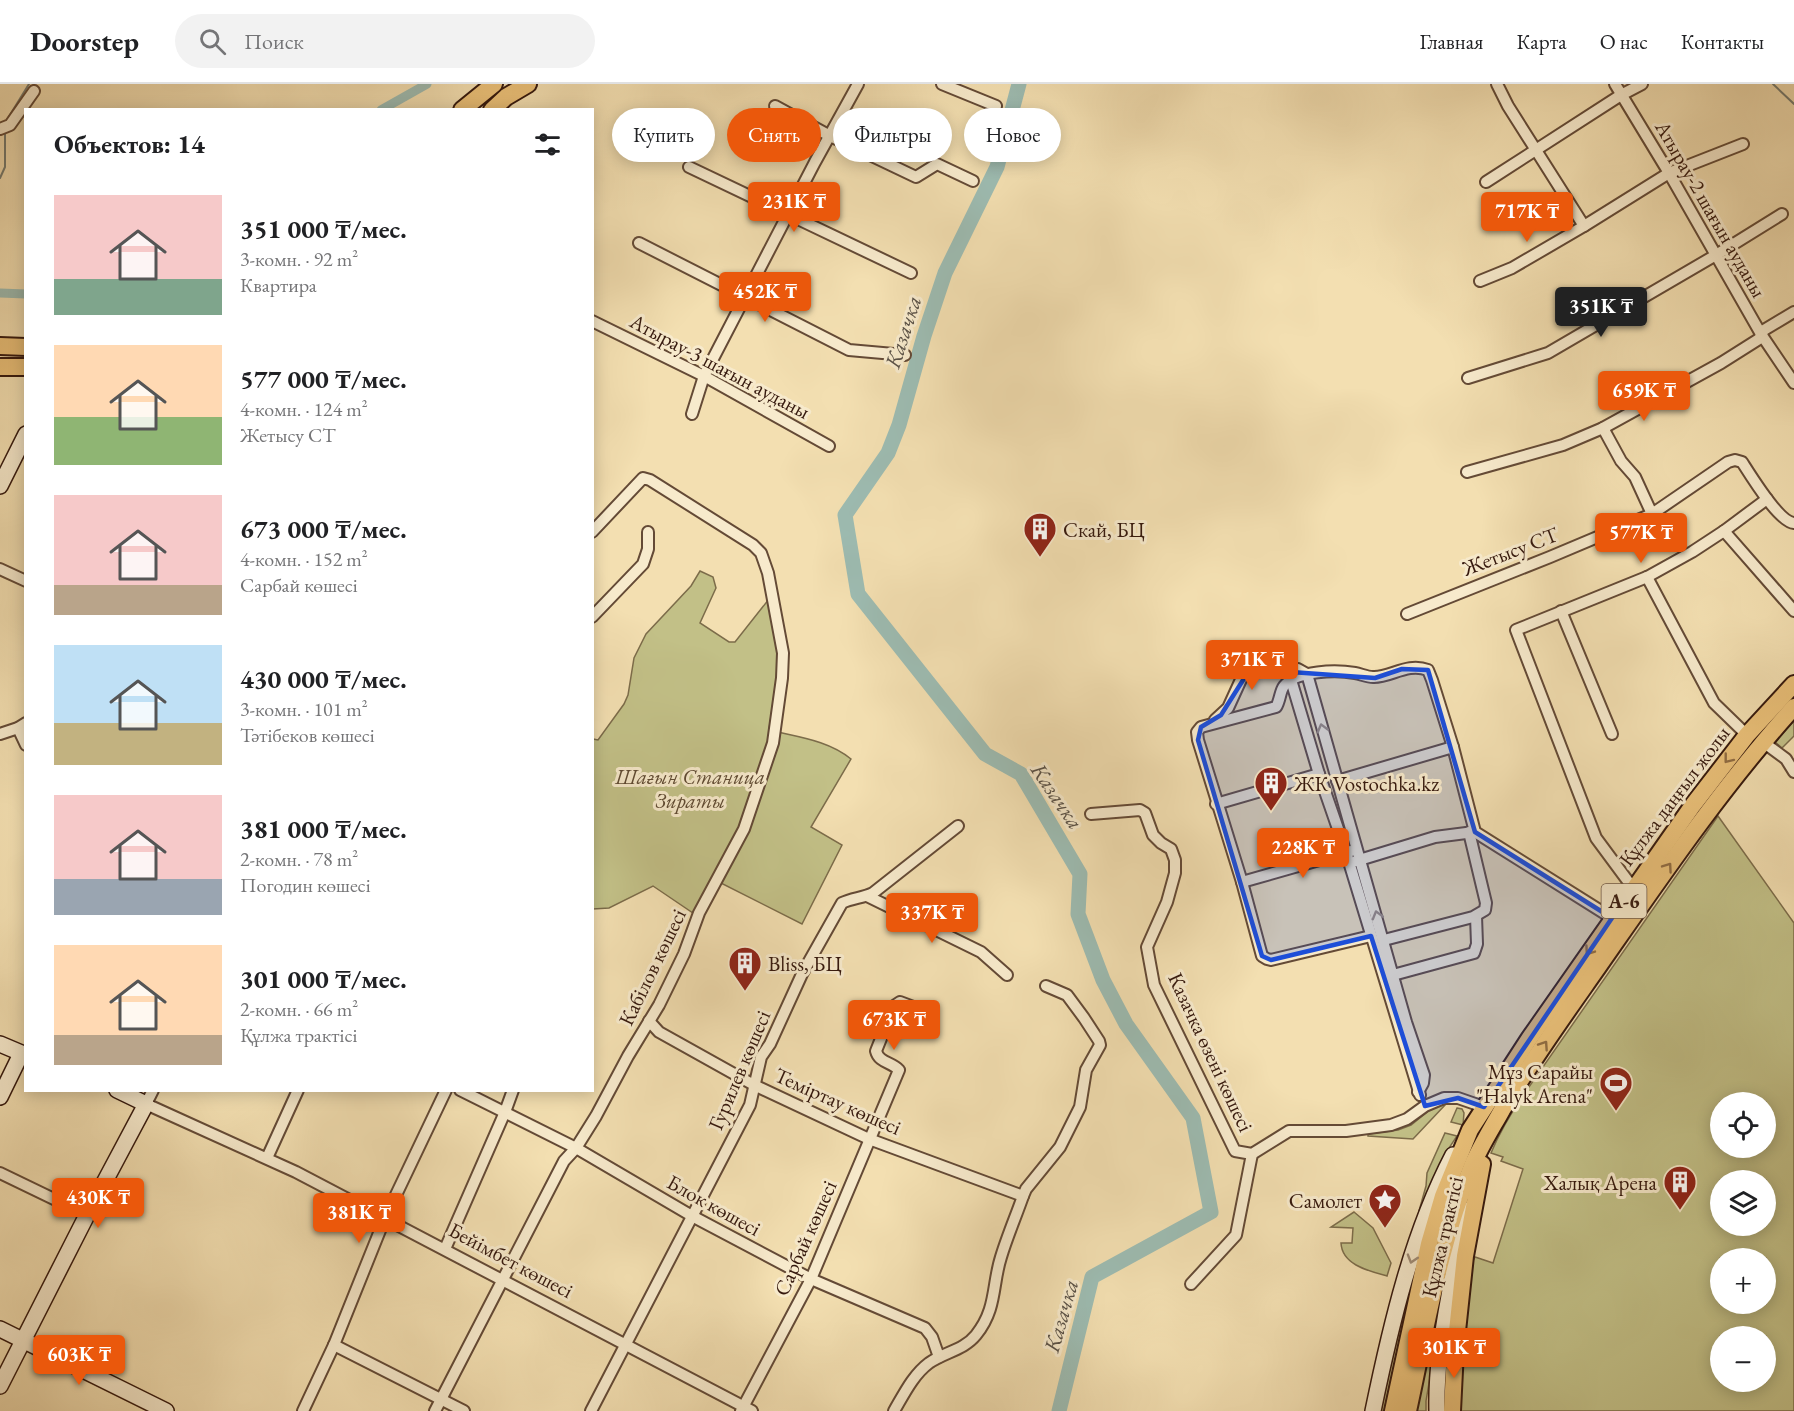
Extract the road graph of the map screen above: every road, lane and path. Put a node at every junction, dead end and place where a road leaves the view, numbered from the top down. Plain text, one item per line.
1 (494, 84) edge
2 (528, 84) edge
3 (858, 84) edge
4 (942, 84) edge
5 (1497, 84) edge
6 (1615, 84) edge
7 (1642, 84) edge
8 (34, 91) dead end
9 (1621, 95) junction
10 (775, 106) dead end
11 (996, 106) dead end
12 (464, 108) edge
13 (494, 108) edge
14 (5, 127) edge
15 (830, 136) junction
16 (1743, 144) dead end
17 (1536, 150) junction
18 (689, 167) dead end
19 (1669, 173) junction
20 (973, 181) dead end
21 (1486, 182) dead end
22 (1782, 214) dead end
23 (789, 215) junction
24 (1584, 226) junction
25 (639, 243) dead end
26 (1716, 255) junction
27 (911, 273) dead end
28 (1480, 280) dead end
29 (746, 297) junction
30 (1794, 312) edge
31 (594, 322) edge
32 (1761, 334) junction
33 (3, 346) edge
34 (24, 348) edge
35 (24, 351) edge
36 (905, 355) dead end
37 (24, 365) edge
38 (3, 367) edge
39 (24, 367) edge
40 (705, 376) junction
41 (1468, 378) dead end
42 (1794, 383) edge
43 (692, 414) dead end
44 (1603, 428) junction
45 (24, 438) edge
46 (829, 446) dead end
47 (1467, 472) dead end
48 (0, 486) edge
49 (1767, 499) junction
50 (1652, 514) junction
51 (1794, 523) edge
52 (594, 530) edge
53 (1724, 531) junction
54 (648, 532) dead end
55 (0, 569) edge
56 (1647, 577) junction
57 (24, 580) edge
58 (1562, 611) junction
59 (1794, 611) edge
60 (1407, 614) dead end
61 (594, 615) edge
62 (1307, 674) junction
63 (1291, 680) junction
64 (1794, 684) edge
65 (1794, 707) edge
66 (1212, 723) junction
67 (22, 725) edge
68 (0, 734) edge
69 (1612, 734) dead end
70 (1755, 738) junction
71 (1453, 747) junction
72 (1794, 772) edge
73 (1319, 774) junction
74 (1337, 781) junction
75 (1216, 804) junction
76 (1090, 813) dead end
77 (958, 826) dead end
78 (1472, 832) junction
79 (1354, 856) junction
80 (1242, 882) junction
81 (1633, 888) junction
82 (867, 896) junction
83 (1476, 916) junction
84 (1612, 918) junction
85 (1371, 936) junction
86 (1384, 940) junction
87 (1007, 975) dead end
88 (1393, 975) junction
89 (1046, 986) dead end
90 (916, 1008) dead end
91 (649, 1021) junction
92 (0, 1044) edge
93 (24, 1051) edge
94 (754, 1085) junction
95 (126, 1092) edge
96 (297, 1092) edge
97 (445, 1092) edge
98 (464, 1092) edge
99 (512, 1092) edge
100 (1418, 1092) junction
101 (0, 1097) edge
102 (150, 1097) edge
103 (1425, 1106) junction
104 (1484, 1107) junction
105 (506, 1112) junction
106 (1502, 1112) junction
107 (1470, 1130) junction
108 (869, 1139) junction
109 (576, 1148) junction
110 (1252, 1154) junction
111 (267, 1158) junction
112 (1482, 1164) junction
113 (0, 1173) edge
114 (1023, 1196) junction
115 (87, 1215) junction
116 (692, 1216) junction
117 (385, 1218) junction
118 (445, 1249) junction
119 (811, 1279) junction
120 (503, 1280) junction
121 (1191, 1284) dead end
122 (1426, 1291) junction
123 (0, 1329) edge
124 (24, 1341) junction
125 (624, 1344) junction
126 (334, 1345) junction
127 (939, 1358) junction
128 (0, 1386) edge
129 (441, 1399) junction
130 (147, 1407) edge
131 (745, 1410) edge
132 (166, 1411) edge
133 (303, 1411) edge
134 (435, 1411) edge
135 (464, 1411) edge
136 (591, 1411) edge
137 (894, 1411) edge
138 (1372, 1411) edge
139 (1393, 1411) edge
140 (1408, 1411) edge
141 (1437, 1411) edge
142 (1452, 1411) edge

1 - 12 main road
2 - 13 main road
3 - 15 street
4 - 11 street
5 - 17 street
6 - 9 street, Атырау-2 шағын ауданы
7 - 9 street
8 - 14 street
9 - 17 street
9 - 19 street, Атырау-2 шағын ауданы
10 - 15 street
15 - 20 street
15 - 23 street
16 - 19 street
17 - 21 street
17 - 24 street
18 - 23 street
19 - 24 street
19 - 26 street, Атырау-2 шағын ауданы
22 - 26 street
23 - 27 street
23 - 29 street
24 - 28 street
25 - 29 street
26 - 32 street, Атырау-2 шағын ауданы
26 - 41 street
29 - 36 street
29 - 40 street
30 - 32 street
31 - 40 street, Атырау-3 шағын ауданы
32 - 42 street, Атырау-2 шағын ауданы
32 - 44 street
33 - 34 main road
35 - 37 main road
38 - 39 main road
40 - 43 street
40 - 46 street, Атырау-3 шағын ауданы
44 - 47 street
44 - 50 street
45 - 48 main road
49 - 50 street, Жетысу СТ
49 - 51 street, Жетысу СТ
49 - 53 street
50 - 60 street, Жетысу СТ
52 - 91 street, Кабілов көшесі
53 - 56 street
53 - 59 street
54 - 61 street
55 - 57 street
56 - 58 street
56 - 70 street
58 - 69 street
58 - 81 street
62 - 63 street
62 - 66 street
62 - 71 street
74 -> 62 street
63 - 66 street
63 - 73 street
64 - 70 main road, Құлжа даңғыл жолы / A-6
65 - 70 main road, Құлжа даңғыл жолы / A-6
66 - 75 street
67 - 68 street
70 - 72 street
70 -> 81 main road, Құлжа даңғыл жолы / A-6
106 -> 70 main road, Құлжа даңғыл жолы / A-6
71 - 74 street
71 - 78 street
73 - 75 street
73 - 79 street
74 - 79 street
75 - 80 street
76 - 110 street, Казачка өзені көшесі
77 - 82 street, Гурилев көшесі
78 - 79 street
78 - 83 street
78 - 84 street
79 - 80 street
79 - 85 street
86 -> 79 street
80 - 85 street
81 - 84 main road, Құлжа даңғыл жолы / A-6
82 - 87 street
82 - 94 street, Гурилев көшесі
83 - 86 street
83 - 88 street
84 -> 104 main road, Құлжа даңғыл жолы / A-6
85 - 100 street
86 - 88 street
88 - 100 street
89 - 114 street
90 - 108 street, Сарбай көшесі
91 - 94 street, Теміртау көшесі
91 - 109 street, Кабілов көшесі
92 - 93 main road
93 - 101 main road
94 - 108 street, Теміртау көшесі
94 - 116 street, Гурилев көшесі
95 - 102 main road, Бейімбет көшесі
96 - 111 street
97 - 117 street
98 - 105 street, Блок көшесі
99 - 105 street
100 - 103 street
102 - 111 street, Бейімбет көшесі
102 - 115 main road
103 - 104 street, Казачка өзені көшесі
103 - 110 street, Казачка өзені көшесі
104 - 107 main road, Құлжа даңғыл жолы / A-6
105 - 109 street, Блок көшесі
105 - 118 street
106 - 112 main road, Құлжа трактісі
106 - 122 main road, Құлжа даңғыл жолы / A-6
107 - 122 main road, Құлжа даңғыл жолы / A-6
107 -> 138 main road
108 - 114 street, Теміртау көшесі
108 - 119 street, Сарбай көшесі
109 - 116 street, Блок көшесі
109 - 120 street, Кабілов көшесі
110 - 121 street
111 - 117 street, Бейімбет көшесі
112 - 141 main road, Құлжа трактісі
112 - 142 main road
113 - 115 street
114 - 127 street
115 - 124 main road
116 - 119 street, Блок көшесі
116 - 125 street, Гурилев көшесі
117 - 118 street, Бейімбет көшесі
117 - 126 street
118 - 120 street, Бейімбет көшесі
119 - 127 street, Блок көшесі
119 - 131 street, Сарбай көшесі
120 - 125 street, Бейімбет көшесі
120 - 129 street, Кабілов көшесі
122 - 139 main road, A-6
122 - 140 main road, A-6
123 - 124 main road
124 - 128 main road
124 - 130 main road
125 - 131 street, Бейімбет көшесі
125 - 136 street, Гурилев көшесі
126 - 129 street
126 - 133 street
127 - 137 street
129 - 134 street, Кабілов көшесі
129 - 135 street
130 - 132 main road

